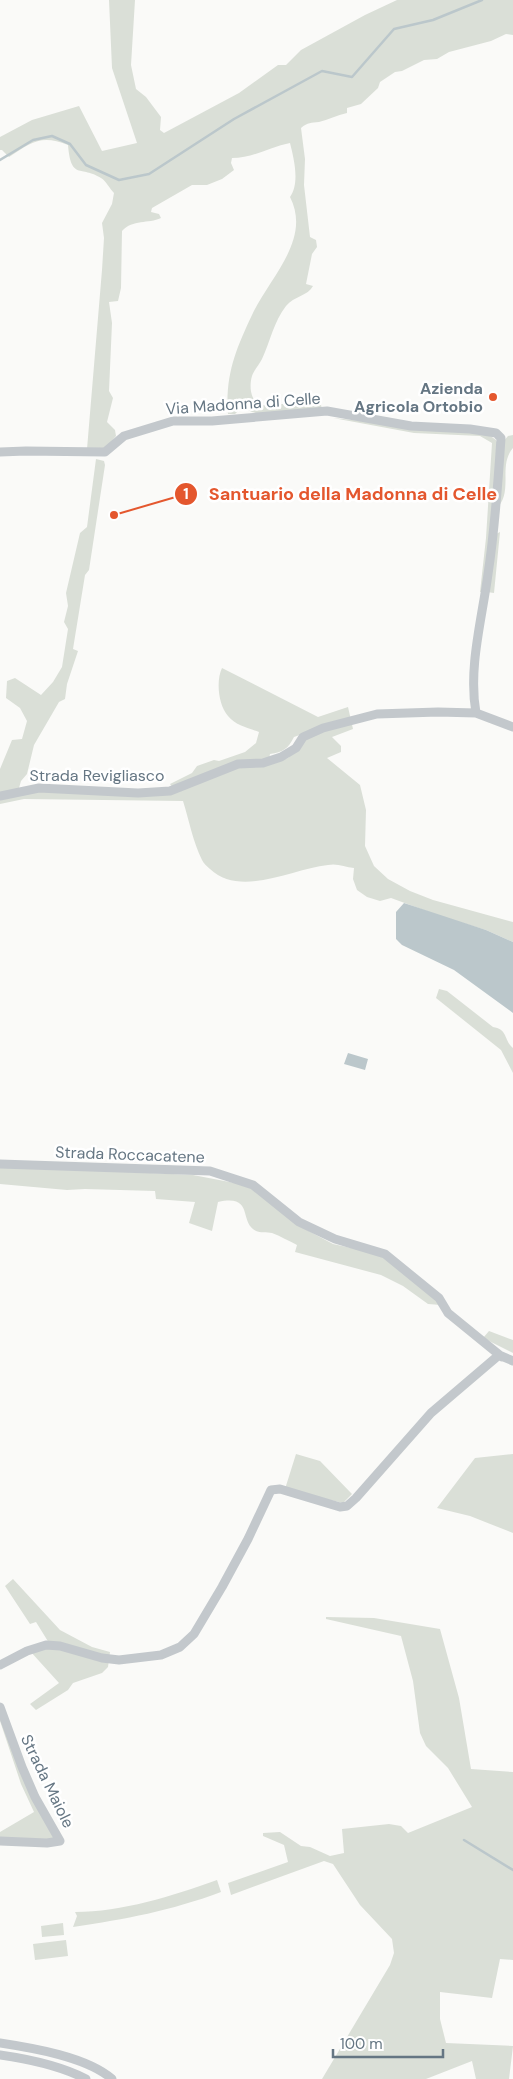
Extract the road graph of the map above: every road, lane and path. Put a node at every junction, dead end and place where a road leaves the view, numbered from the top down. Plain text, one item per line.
1 (0, 452) edge
2 (476, 713) junction
3 (513, 727) edge
4 (0, 796) edge
5 (0, 1164) edge
6 (499, 1355) junction
7 (513, 1361) edge
8 (513, 1364) edge
9 (0, 1665) edge
10 (0, 1706) edge
11 (0, 1841) edge
12 (0, 2043) edge
13 (0, 2055) edge
14 (86, 2079) edge
15 (112, 2079) edge

1 - 2 street, Via Madonna di Celle
2 - 3 street, Strada Revigliasco
2 - 4 street, Strada Revigliasco
5 - 6 street, Strada Roccacatene
6 - 7 street
6 - 8 street, Strada Roccacatene
6 - 9 street
10 - 11 street, Strada Maiole
12 - 15 street
13 - 14 street

